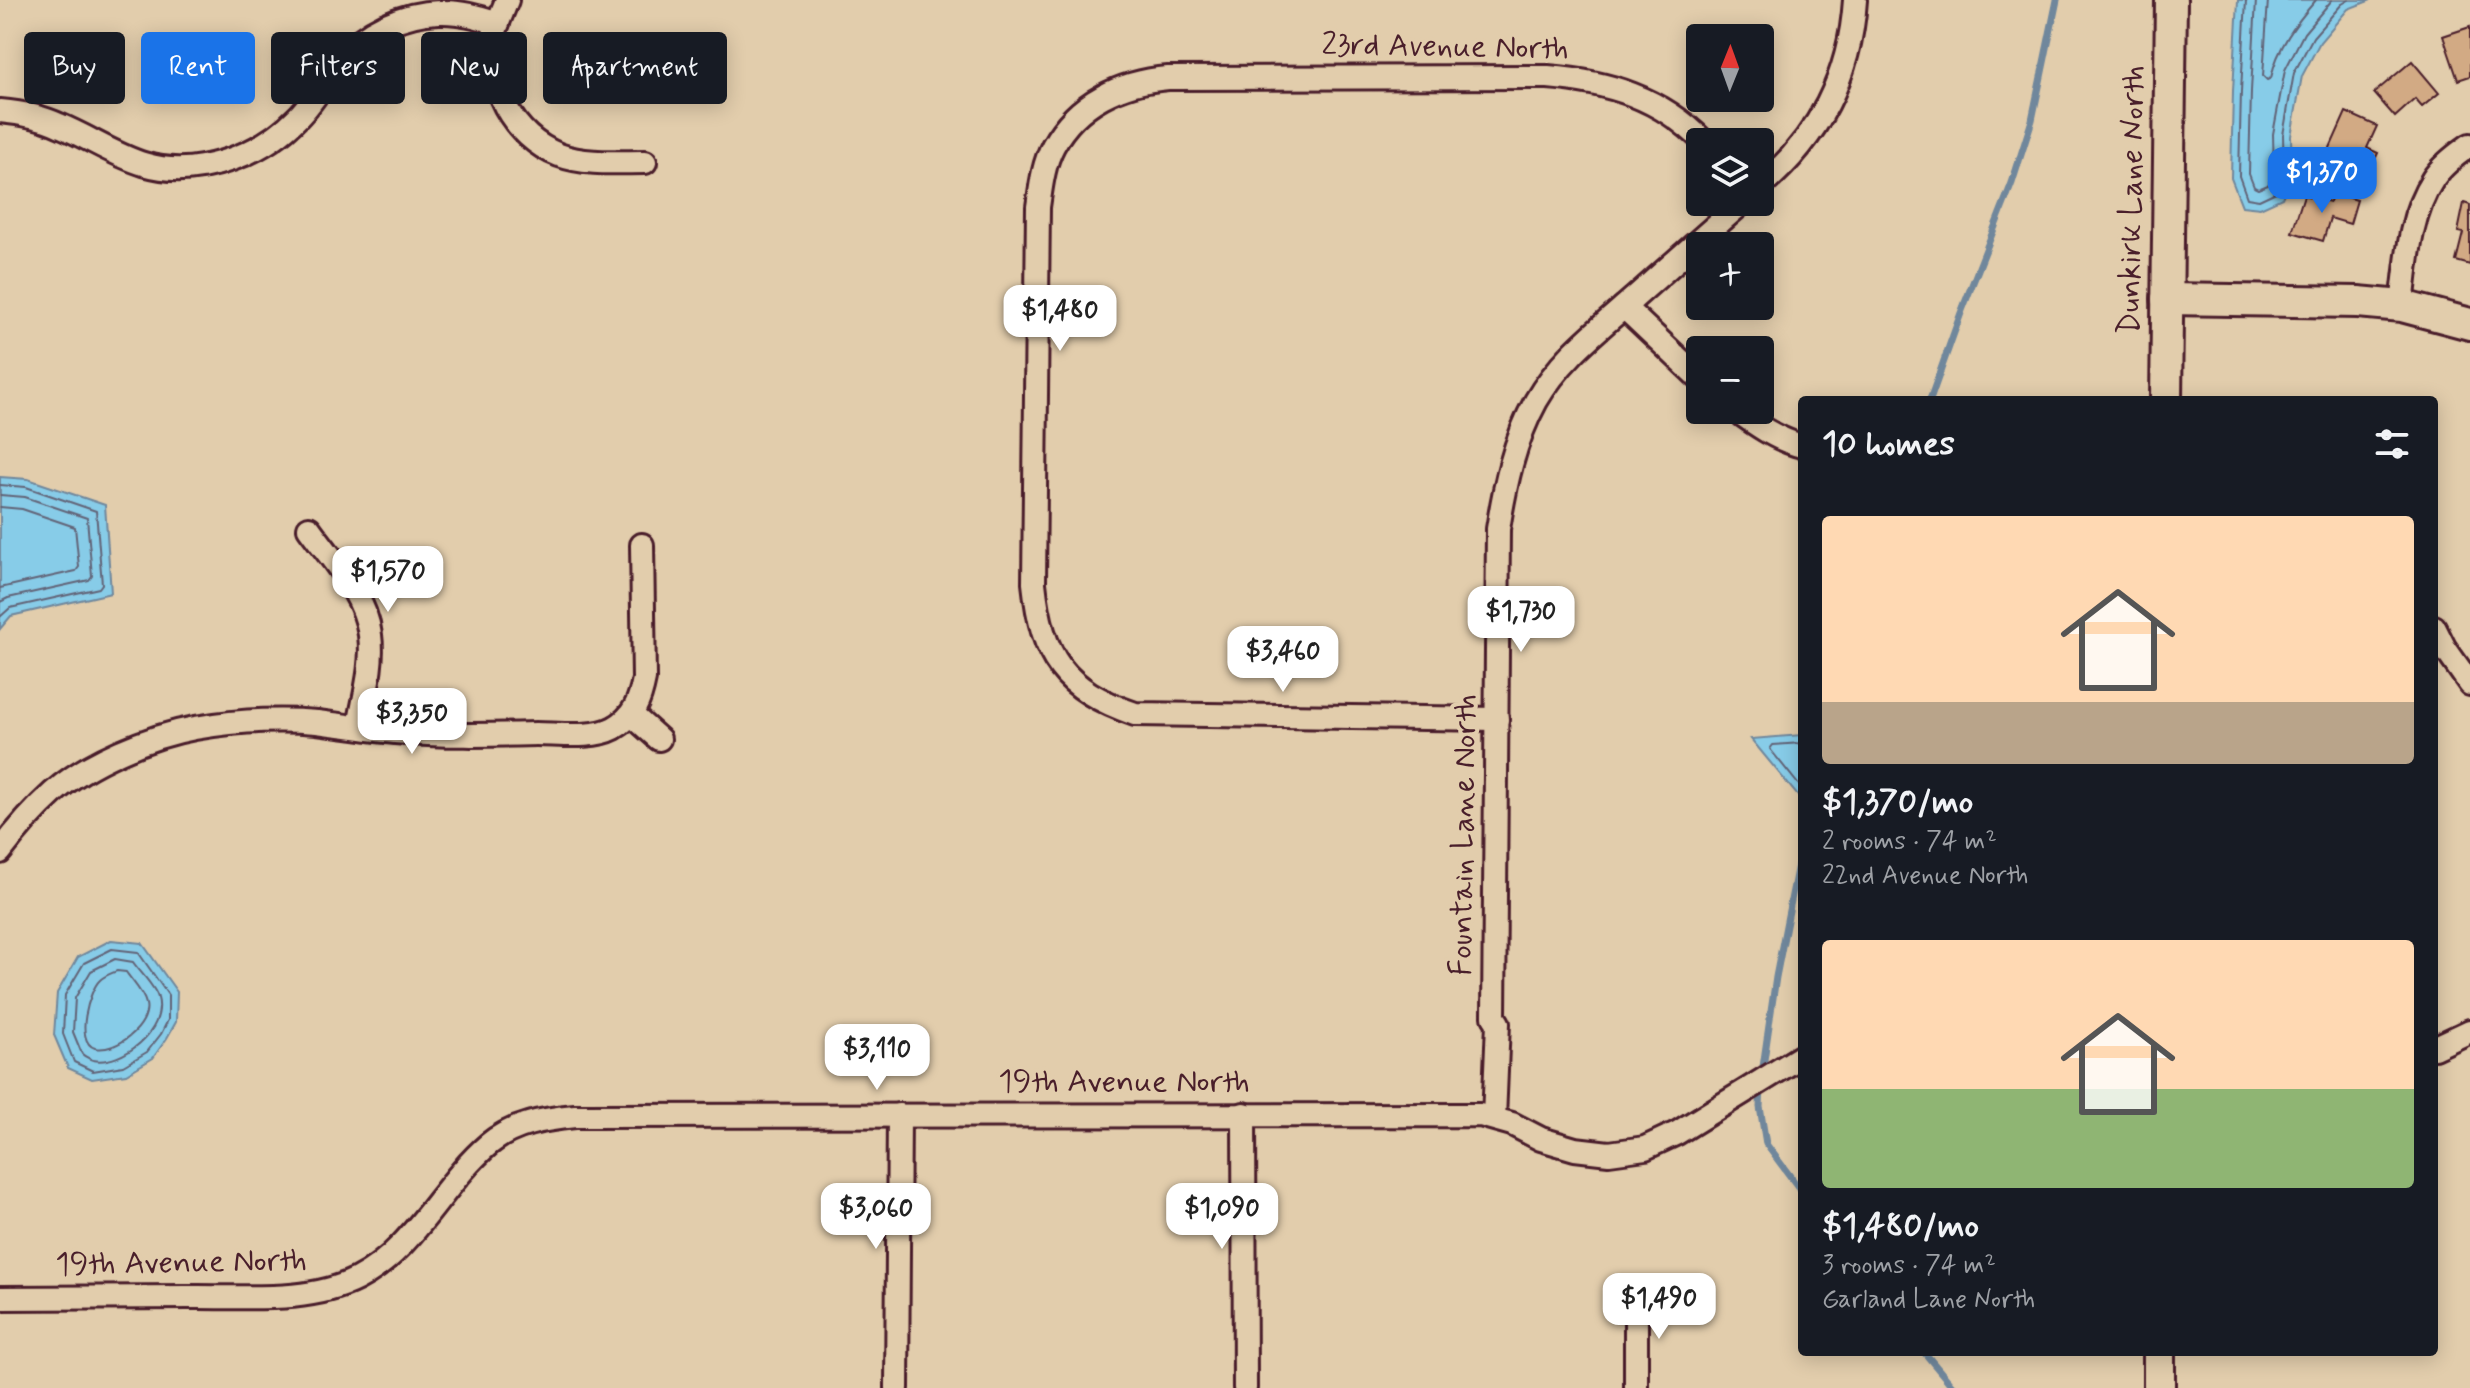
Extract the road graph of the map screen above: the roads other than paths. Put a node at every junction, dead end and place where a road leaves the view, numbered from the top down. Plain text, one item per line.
1 (507, 0) edge
2 (1855, 0) edge
3 (2171, 0) edge
4 (498, 23) junction
5 (0, 111) edge
6 (1689, 128) edge
7 (2470, 145) edge
8 (645, 162) dead end
9 (1774, 175) edge
10 (1727, 216) edge
11 (2167, 299) junction
12 (2402, 306) junction
13 (1624, 307) junction
14 (2470, 324) edge
15 (1686, 366) edge
16 (2166, 396) edge
17 (1755, 424) edge
18 (1798, 444) edge
19 (309, 528) dead end
20 (642, 545) dead end
21 (2438, 635) edge
22 (2470, 684) edge
23 (632, 715) junction
24 (1497, 719) junction
25 (359, 727) junction
26 (659, 739) dead end
27 (0, 852) edge
28 (2470, 1031) edge
29 (2438, 1046) edge
30 (1798, 1058) edge
31 (1244, 1114) junction
32 (899, 1115) junction
33 (1494, 1118) junction
34 (1636, 1295) dead end
35 (0, 1298) edge
36 (2159, 1356) edge
37 (897, 1388) edge
38 (1245, 1388) edge
39 (1636, 1388) edge
40 (2159, 1388) edge

1 - 4 street
2 - 9 street
3 - 11 street, Dunkirk Lane North
4 - 5 street
4 - 8 street
6 - 24 street, 23rd Avenue North
7 - 12 street
10 - 13 street, Fountain Lane North
11 - 12 street
11 - 16 street, Dunkirk Lane North
12 - 14 street
13 - 15 street
13 - 24 street, Fountain Lane North
17 - 18 street
19 - 25 street
20 - 23 street
21 - 22 street
23 - 25 street
23 - 26 street
24 - 33 street, Fountain Lane North
25 - 27 street
28 - 29 street
30 - 33 street, 19th Avenue North
31 - 32 street, 19th Avenue North
31 - 33 street, 19th Avenue North
31 - 38 street
32 - 35 street, 19th Avenue North
32 - 37 street
34 - 39 street
36 - 40 street

